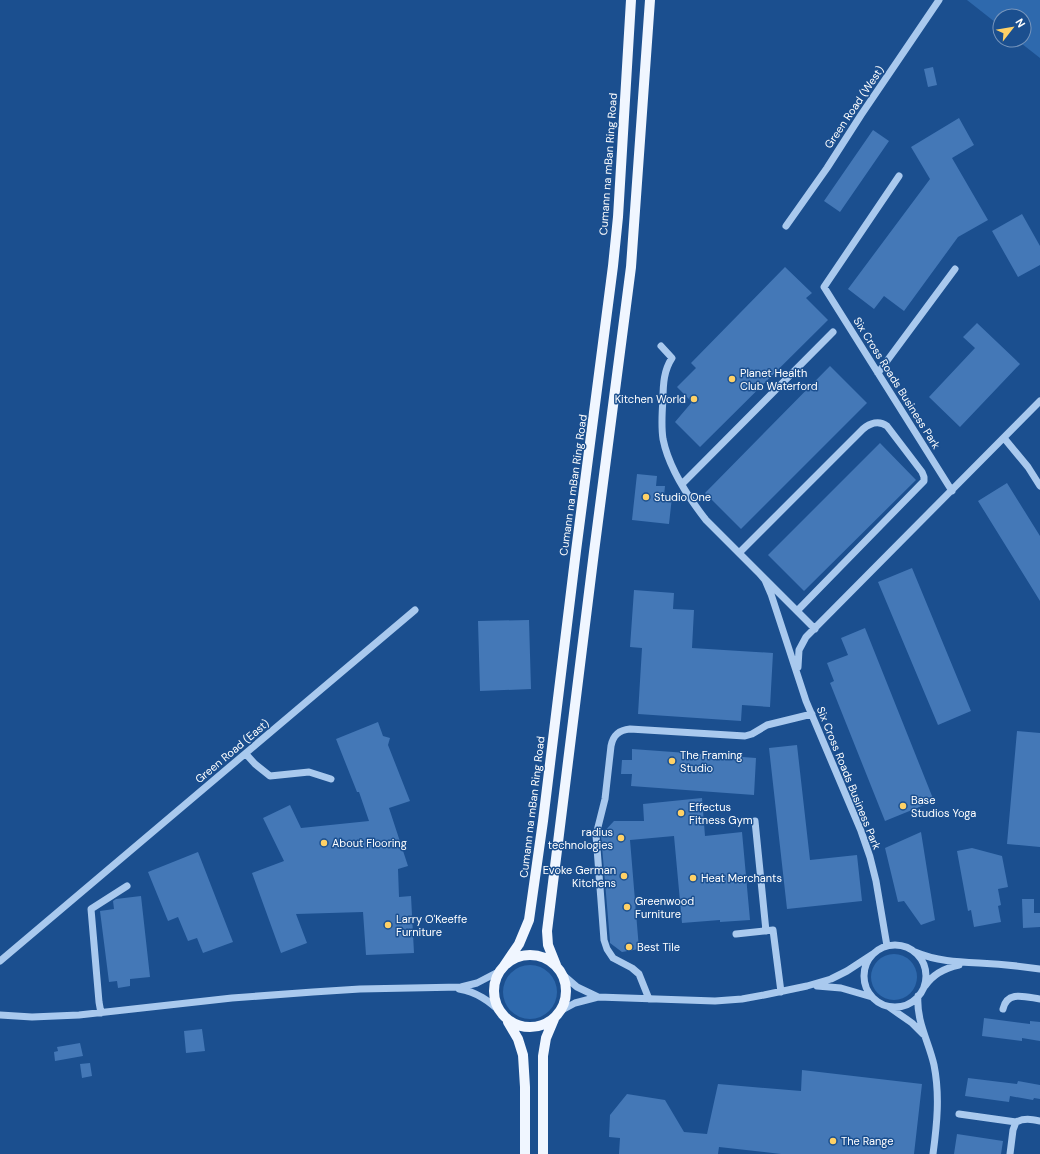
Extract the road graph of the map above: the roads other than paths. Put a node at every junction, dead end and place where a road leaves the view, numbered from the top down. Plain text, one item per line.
1 (631, 0) edge
2 (650, 0) edge
3 (939, 0) edge
4 (899, 176) dead end
5 (786, 226) dead end
6 (955, 269) dead end
7 (833, 332) dead end
8 (661, 346) dead end
9 (878, 374) junction
10 (1040, 401) edge
11 (1004, 438) junction
12 (682, 484) junction
13 (1040, 486) edge
14 (952, 491) junction
15 (739, 553) junction
16 (759, 573) junction
17 (415, 610) dead end
18 (797, 611) junction
19 (815, 629) junction
20 (802, 689) junction
21 (812, 714) junction
22 (246, 754) junction
23 (331, 778) dead end
24 (755, 821) dead end
25 (127, 886) dead end
26 (766, 931) junction
27 (736, 934) dead end
28 (887, 946) junction
29 (908, 948) junction
30 (873, 954) junction
31 (0, 961) edge
32 (965, 963) junction
33 (556, 965) junction
34 (502, 968) junction
35 (1040, 969) edge
36 (563, 975) junction
37 (807, 986) junction
38 (452, 988) junction
39 (922, 989) junction
40 (781, 992) junction
41 (918, 996) junction
42 (598, 997) junction
43 (872, 997) junction
44 (649, 999) junction
45 (1040, 999) edge
46 (888, 1006) junction
47 (1003, 1009) dead end
48 (101, 1013) junction
49 (559, 1014) junction
50 (0, 1015) edge
51 (503, 1015) junction
52 (927, 1041) junction
53 (959, 1114) dead end
54 (1040, 1120) edge
55 (1016, 1122) junction
56 (525, 1154) edge
57 (544, 1154) edge
58 (933, 1154) edge
59 (1010, 1154) edge

1 - 34 main road, Cumann na mBan Ring Road
2 - 33 main road
3 - 5 street, Green Road (West)
4 - 9 street, Six Cross Roads Business Park
6 - 9 street
7 - 12 street
8 - 12 street, Six Cross Roads Business Park
9 - 14 street, Six Cross Roads Business Park
10 - 11 street, Six Cross Roads Business Park
11 - 13 street
11 - 14 street, Six Cross Roads Business Park
12 - 15 street, Six Cross Roads Business Park
14 - 19 street, Six Cross Roads Business Park
15 - 16 street, Six Cross Roads Business Park
15 - 18 street
16 - 18 street, Six Cross Roads Business Park
16 - 20 street, Six Cross Roads Business Park
17 - 22 street, Green Road (East)
18 - 19 street, Six Cross Roads Business Park
19 - 20 street, Six Cross Roads Business Park
20 - 21 street, Six Cross Roads Business Park
21 - 28 street, Six Cross Roads Business Park
21 - 44 street
22 - 23 street
22 - 31 street, Green Road (East)
24 - 26 street
25 - 48 street
26 - 27 street
26 - 40 street
28 - 29 street
28 - 30 street
29 - 32 street
29 - 39 street
30 - 37 street
30 - 43 street
32 - 35 street
32 - 39 street
33 - 34 main road
33 - 36 main road
34 - 38 street
34 - 51 main road
36 - 42 street
36 - 49 main road
37 - 40 street
37 - 43 street
38 - 48 street
38 - 51 street
39 - 41 street
40 - 44 street
41 - 46 street
41 - 52 street
42 - 44 street
42 - 49 street
43 - 46 street
45 - 47 street
46 - 52 street
48 - 50 street
49 - 51 main road
49 - 57 main road
51 - 56 main road
52 - 58 street
53 - 55 street
54 - 55 street
55 - 59 street

